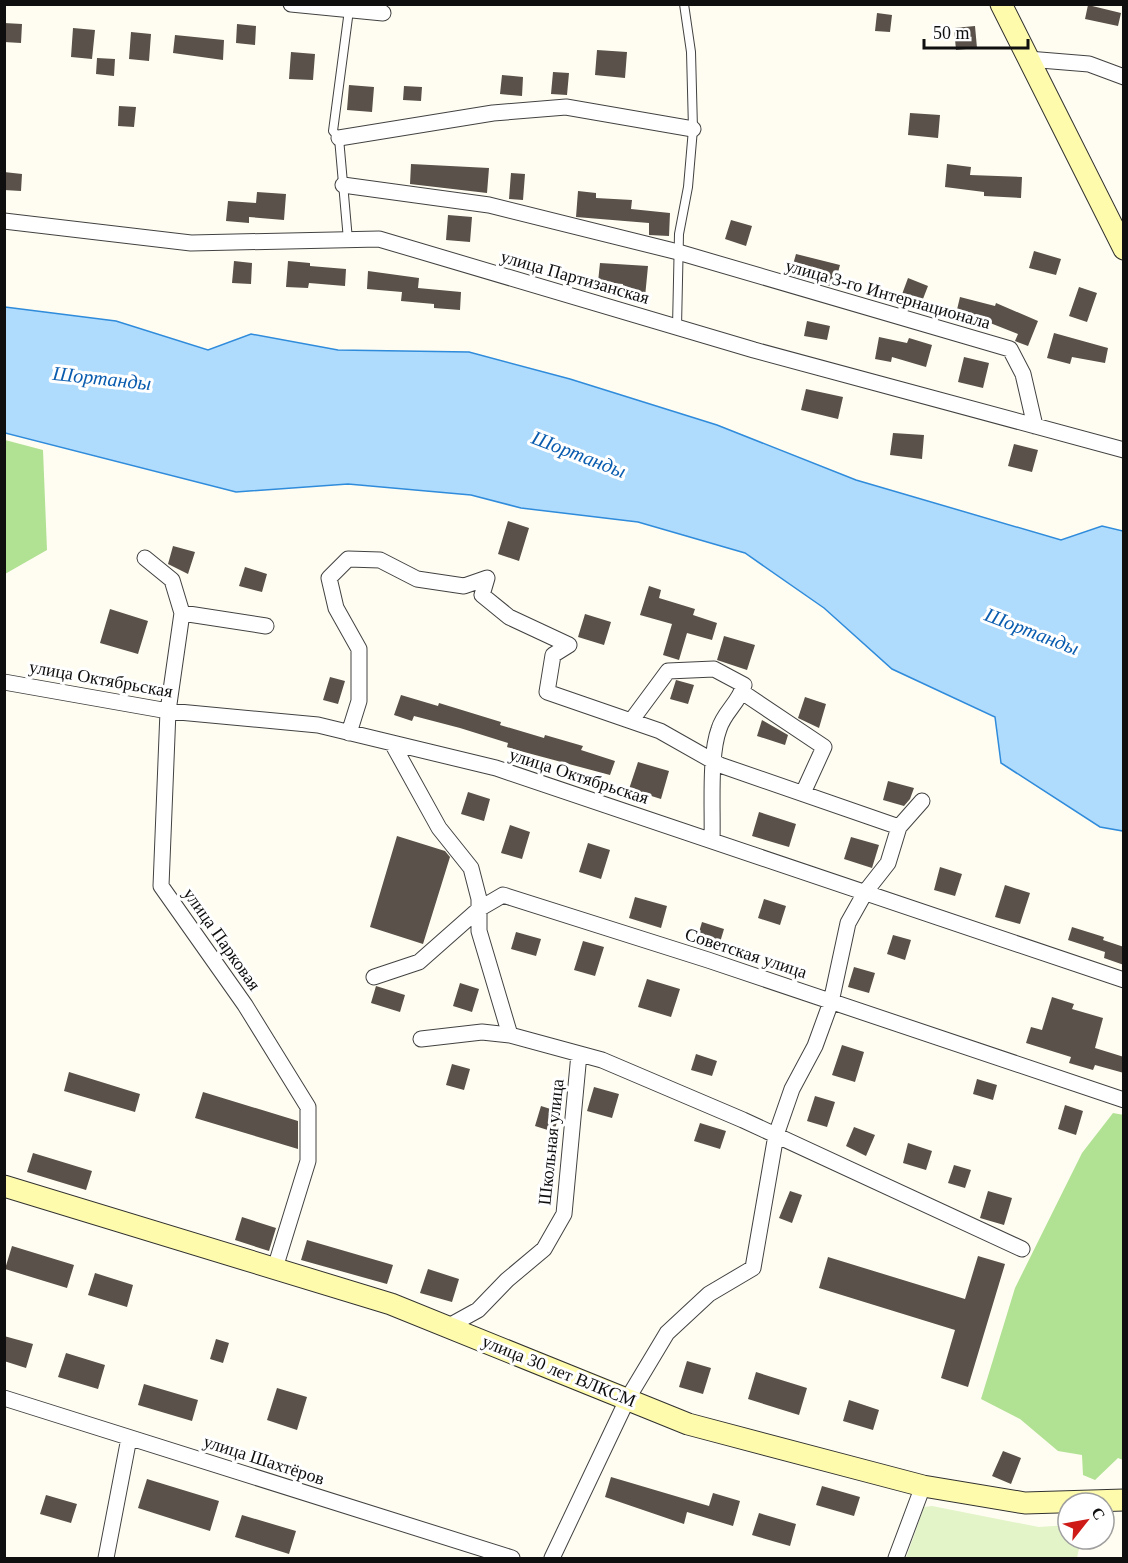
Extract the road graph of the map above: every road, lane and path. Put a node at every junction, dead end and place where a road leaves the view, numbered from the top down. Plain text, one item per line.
1 (291, 4) edge
2 (684, 4) edge
3 (1001, 4) edge
4 (385, 9) edge
5 (349, 10) junction
6 (1028, 59) junction
7 (1124, 77) edge
8 (693, 129) junction
9 (339, 138) junction
10 (343, 185) junction
11 (4, 221) edge
12 (348, 240) junction
13 (1124, 249) edge
14 (678, 252) junction
15 (677, 327) junction
16 (1035, 426) junction
17 (1124, 450) edge
18 (145, 558) dead end
19 (182, 613) junction
20 (266, 626) dead end
21 (4, 682) edge
22 (742, 692) junction
23 (168, 711) junction
24 (632, 721) junction
25 (349, 733) junction
26 (392, 743) junction
27 (714, 761) junction
28 (803, 792) junction
29 (922, 801) dead end
30 (899, 827) junction
31 (712, 840) junction
32 (866, 891) junction
33 (479, 909) junction
34 (374, 977) dead end
35 (1124, 980) edge
36 (831, 1002) junction
37 (510, 1035) junction
38 (421, 1039) dead end
39 (579, 1054) junction
40 (1124, 1100) edge
41 (776, 1135) junction
42 (4, 1186) edge
43 (1022, 1249) dead end
44 (275, 1268) junction
45 (449, 1326) junction
46 (4, 1398) edge
47 (628, 1398) junction
48 (129, 1438) junction
49 (923, 1486) junction
50 (1124, 1500) edge
51 (106, 1558) edge
52 (512, 1558) edge
53 (552, 1558) edge
54 (896, 1558) edge

1 - 5 street
2 - 8 lane
3 - 6 street
4 - 5 street
5 - 9 lane
6 - 7 street
6 - 13 street
8 - 9 street
8 - 14 lane
9 - 10 lane
10 - 12 lane
10 - 14 street, улица 3-го Интернационала
11 - 12 street, улица Партизанская
12 - 15 street, улица Партизанская
14 - 15 lane
14 - 16 street, улица 3-го Интернационала
15 - 16 street, улица Партизанская
16 - 17 street, улица Партизанская
18 - 19 street, улица Парковая
19 - 20 street
19 - 23 street, улица Парковая
21 - 23 street, улица Октябрьская
22 - 24 street
22 - 27 street
22 - 28 street
23 - 25 street, улица Октябрьская
23 - 44 street, улица Парковая
24 - 25 street
24 - 27 street
25 - 26 street, улица Октябрьская
26 - 31 street, улица Октябрьская
26 - 33 street
27 - 28 street
27 - 31 street
28 - 30 street
29 - 30 street
30 - 32 street
31 - 32 street, улица Октябрьская
32 - 35 street, улица Октябрьская
32 - 36 street
33 - 34 street, Советская улица
33 - 36 street, Советская улица
33 - 37 street
36 - 40 street, Советская улица
36 - 41 street
37 - 38 street
37 - 39 street
39 - 41 street
39 - 45 street, Школьная улица
41 - 43 street
41 - 47 street
42 - 44 street, улица 30 лет ВЛКСМ
44 - 45 street, улица 30 лет ВЛКСМ
45 - 47 street, улица 30 лет ВЛКСМ
46 - 48 street, улица Шахтёров
47 - 49 street, улица 30 лет ВЛКСМ
47 - 53 street
48 - 51 street
48 - 52 street, улица Шахтёров
49 - 50 street, улица 30 лет ВЛКСМ
49 - 54 street

